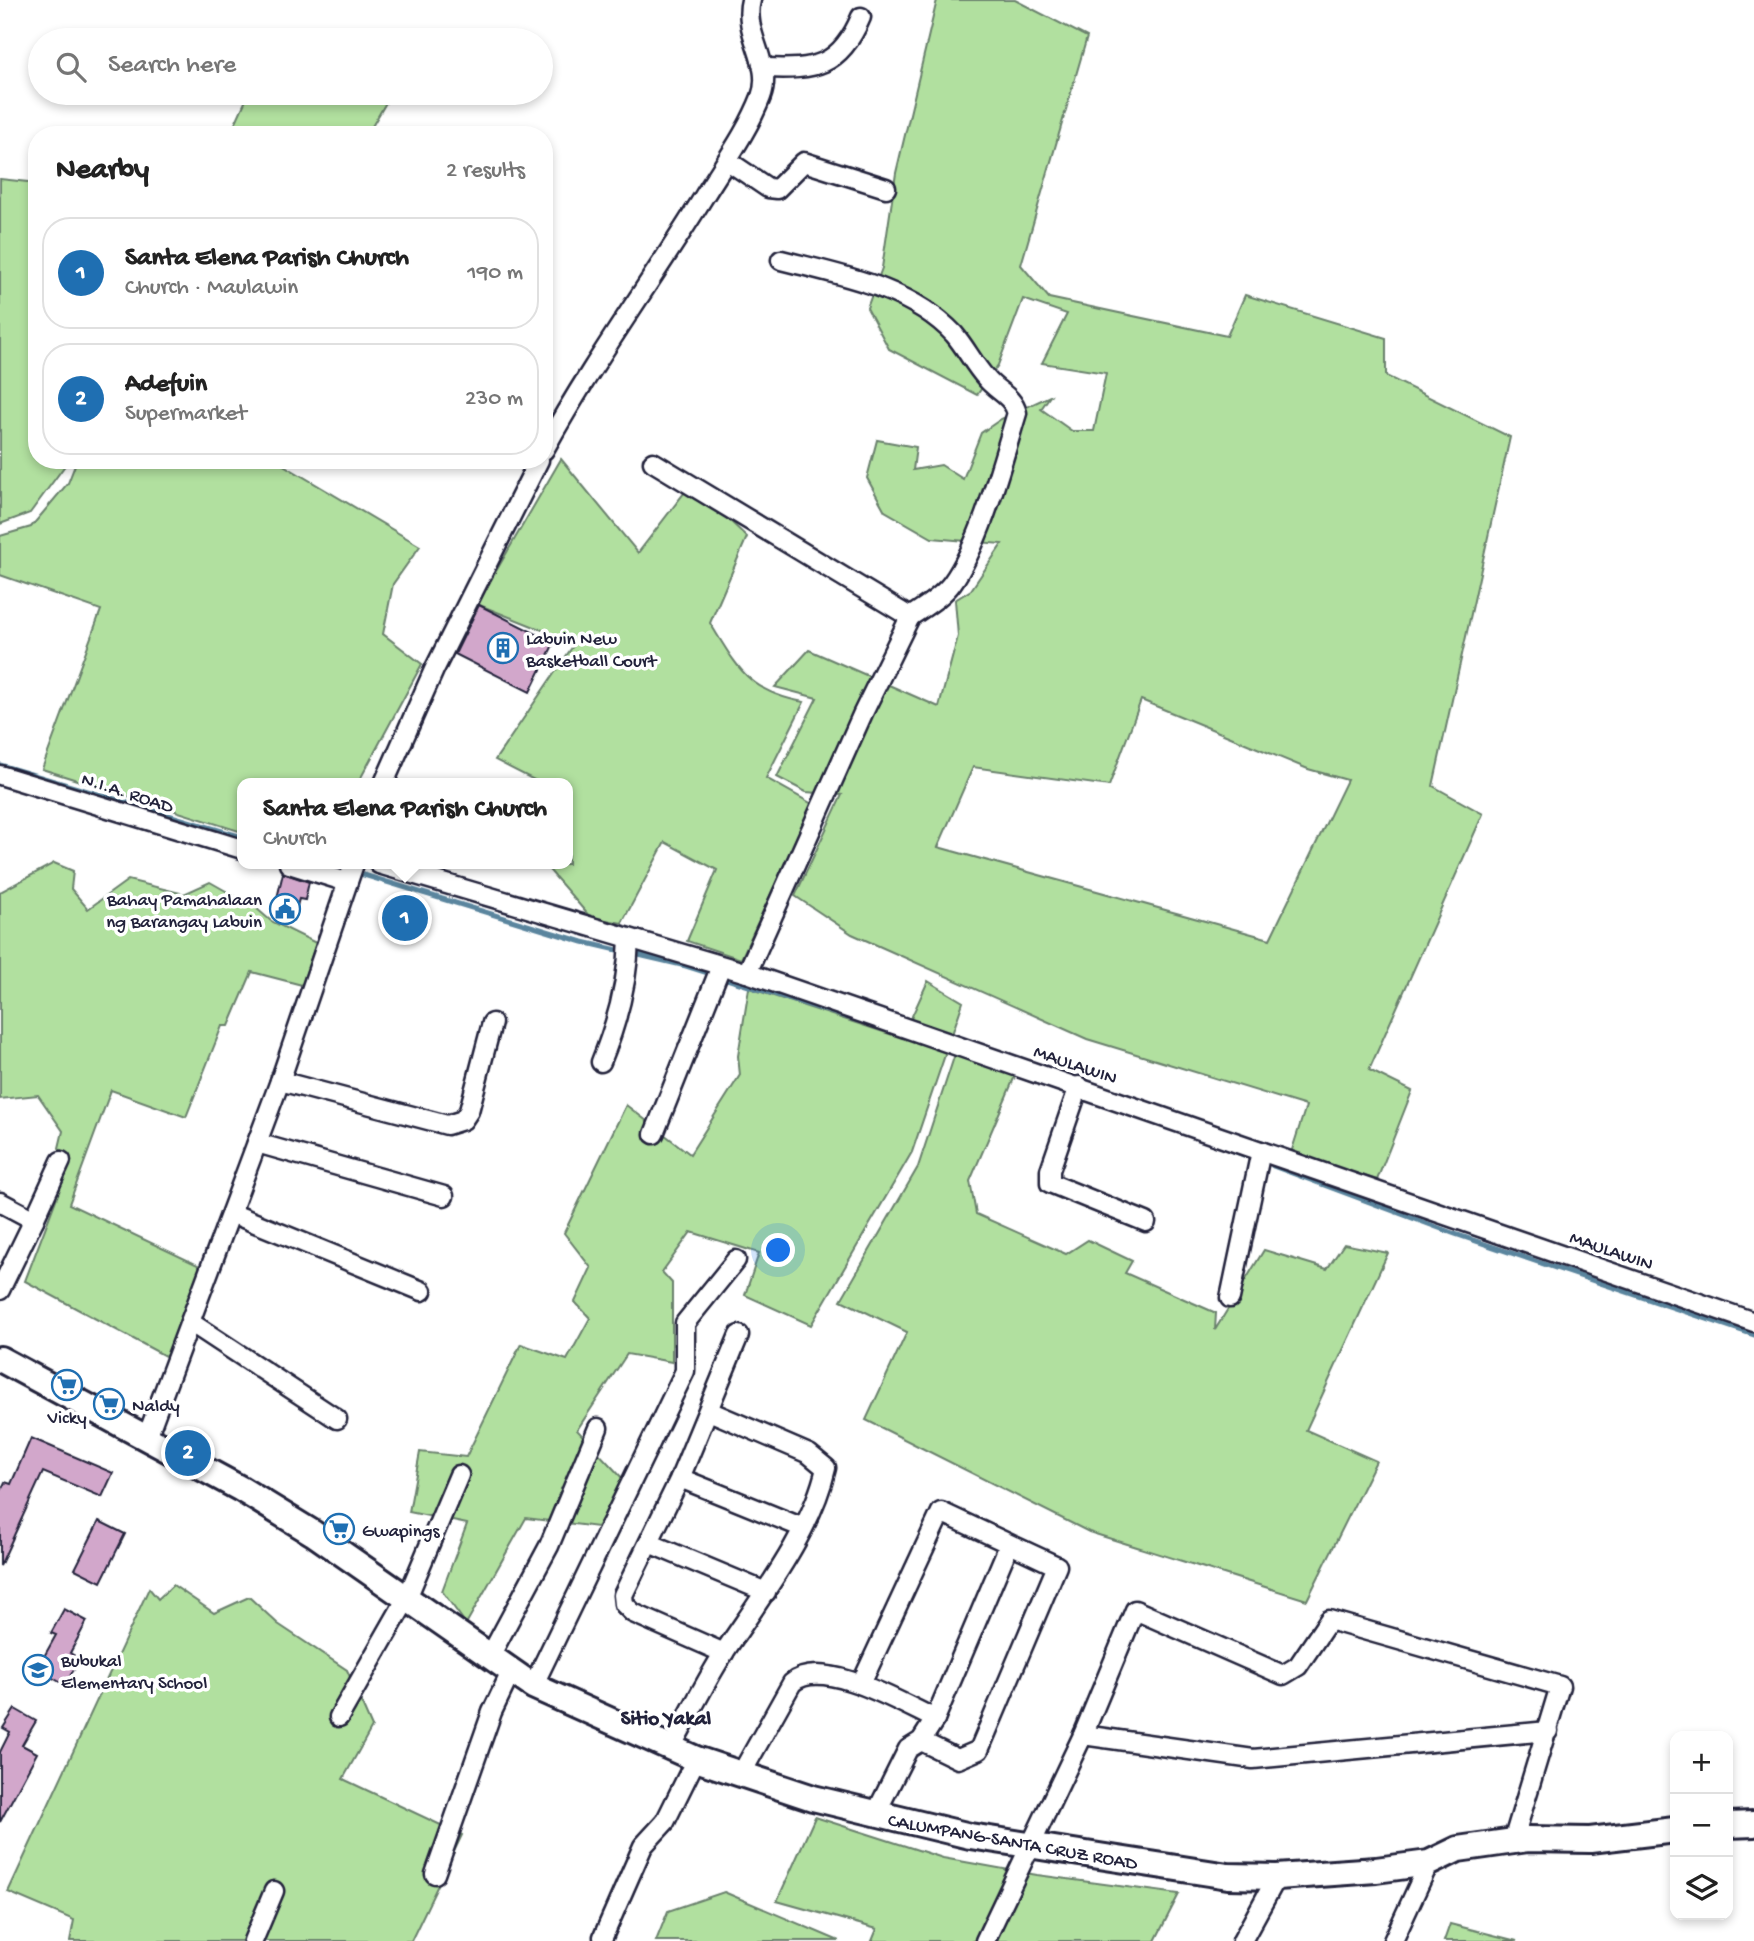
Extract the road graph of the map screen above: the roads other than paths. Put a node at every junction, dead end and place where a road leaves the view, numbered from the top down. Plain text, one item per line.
1 (751, 0) edge
2 (862, 17) dead end
3 (765, 68) junction
4 (728, 161) junction
5 (886, 188) dead end
6 (781, 260) dead end
7 (553, 436) edge
8 (653, 462) dead end
9 (534, 469) edge
10 (910, 617) junction
11 (0, 775) edge
12 (386, 778) edge
13 (237, 847) edge
14 (305, 869) edge
15 (352, 869) edge
16 (396, 869) edge
17 (347, 882) junction
18 (629, 939) junction
19 (721, 967) junction
20 (747, 973) junction
21 (492, 1023) dead end
22 (601, 1062) dead end
23 (280, 1081) junction
24 (1080, 1086) junction
25 (654, 1134) dead end
26 (257, 1143) junction
27 (1261, 1151) junction
28 (61, 1161) dead end
29 (444, 1196) dead end
30 (0, 1202) edge
31 (231, 1213) junction
32 (34, 1220) junction
33 (1146, 1222) dead end
34 (736, 1259) dead end
35 (0, 1290) edge
36 (422, 1291) dead end
37 (1230, 1298) dead end
38 (190, 1322) junction
39 (1754, 1322) edge
40 (739, 1335) dead end
41 (0, 1359) edge
42 (709, 1411) junction
43 (337, 1419) dead end
44 (598, 1428) dead end
45 (147, 1437) junction
46 (459, 1475) dead end
47 (680, 1478) junction
48 (801, 1527) junction
49 (649, 1543) junction
50 (1009, 1545) junction
51 (766, 1592) junction
52 (407, 1598) junction
53 (724, 1653) junction
54 (489, 1658) junction
55 (511, 1672) junction
56 (861, 1684) junction
57 (533, 1686) junction
58 (339, 1717) dead end
59 (934, 1719) junction
60 (1548, 1731) junction
61 (1083, 1735) junction
62 (921, 1741) junction
63 (670, 1749) junction
64 (696, 1759) junction
65 (740, 1776) junction
66 (876, 1815) junction
67 (1754, 1824) edge
68 (1733, 1825) edge
69 (1670, 1831) edge
70 (1513, 1841) junction
71 (1032, 1846) junction
72 (1429, 1863) junction
73 (435, 1874) dead end
74 (1278, 1877) junction
75 (274, 1891) dead end
76 (603, 1937) dead end
77 (253, 1941) edge
78 (985, 1941) edge
79 (1242, 1941) edge
80 (1393, 1941) edge

1 - 3 street
2 - 3 street
3 - 4 street
4 - 5 street
4 - 7 street
6 - 10 street
8 - 10 street
9 - 12 street
10 - 20 street
11 - 13 street, N.I.A. ROAD
14 - 17 street
15 - 17 street
16 - 18 street, MAULAWIN
17 - 23 street
18 - 19 street, MAULAWIN
18 - 22 street
19 - 20 street, MAULAWIN
19 - 25 street
20 - 24 street, MAULAWIN
21 - 23 street
23 - 26 street
24 - 27 street, MAULAWIN
24 - 33 street
26 - 29 street
26 - 31 street
27 - 37 street
27 - 39 street, MAULAWIN
28 - 32 street
30 - 32 street
31 - 36 street
31 - 38 street
32 - 35 street
34 - 57 street
38 - 43 street
38 - 45 street
40 - 42 street
41 - 45 main road, CALUMPANG-SANTA CRUZ ROAD
42 - 47 street
42 - 48 street
44 - 54 street
45 - 52 main road, CALUMPANG-SANTA CRUZ ROAD
46 - 52 street
47 - 48 street
47 - 49 street
48 - 51 street
49 - 51 street
49 - 53 street
50 - 56 street
50 - 59 street
50 - 62 street
51 - 53 street
52 - 54 main road, CALUMPANG-SANTA CRUZ ROAD
52 - 58 street
53 - 63 street
54 - 55 main road, CALUMPANG-SANTA CRUZ ROAD
55 - 57 main road, CALUMPANG-SANTA CRUZ ROAD
55 - 73 street
56 - 59 street
56 - 65 street
57 - 63 main road, CALUMPANG-SANTA CRUZ ROAD
59 - 62 street
60 - 61 street
60 - 61 street
60 - 70 street
61 - 71 street
62 - 66 street
63 - 64 main road, CALUMPANG-SANTA CRUZ ROAD
64 - 65 main road, CALUMPANG-SANTA CRUZ ROAD
64 - 76 street
65 - 66 main road, CALUMPANG-SANTA CRUZ ROAD
66 - 71 main road, CALUMPANG-SANTA CRUZ ROAD
67 - 68 main road
69 - 70 main road, CALUMPANG-SANTA CRUZ ROAD
70 - 72 main road, CALUMPANG-SANTA CRUZ ROAD
71 - 74 main road, CALUMPANG-SANTA CRUZ ROAD
71 - 78 street
72 - 74 main road, CALUMPANG-SANTA CRUZ ROAD
72 - 80 street
74 - 79 street
75 - 77 street

